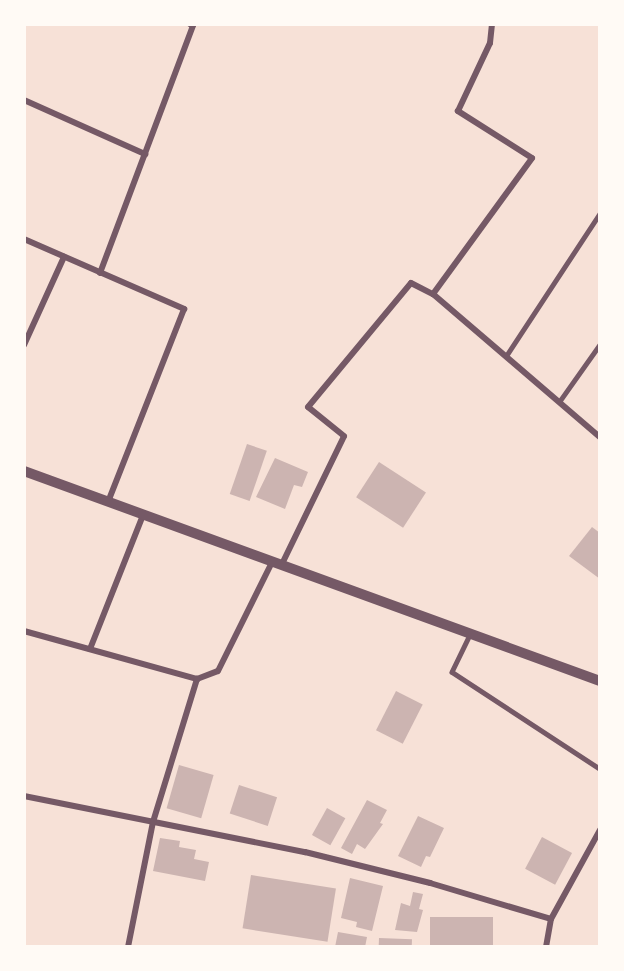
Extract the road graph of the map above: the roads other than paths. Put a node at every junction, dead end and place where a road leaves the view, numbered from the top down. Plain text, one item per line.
1 (190, 24) edge
2 (492, 24) edge
3 (24, 100) edge
4 (145, 154) junction
5 (600, 213) edge
6 (24, 239) edge
7 (64, 257) junction
8 (100, 273) junction
9 (433, 294) junction
10 (600, 344) edge
11 (24, 345) edge
12 (506, 356) junction
13 (559, 402) junction
14 (600, 437) edge
15 (24, 471) edge
16 (108, 502) junction
17 (143, 515) junction
18 (277, 564) junction
19 (24, 631) edge
20 (470, 635) junction
21 (90, 650) junction
22 (197, 679) junction
23 (600, 681) edge
24 (600, 769) edge
25 (24, 796) edge
26 (153, 822) junction
27 (600, 830) edge
28 (551, 919) junction
29 (128, 947) edge
30 (546, 947) edge

1 - 4 street
2 - 9 street
3 - 4 street
4 - 8 street
5 - 12 lane
6 - 7 street
7 - 8 street
7 - 11 street
8 - 16 street
9 - 12 street
9 - 18 street
10 - 13 lane
12 - 13 street
13 - 14 street
15 - 16 street
16 - 17 street
17 - 18 street
17 - 21 street
18 - 20 street
18 - 22 street
19 - 21 street
20 - 23 street
20 - 24 lane
21 - 22 street
22 - 26 street
25 - 26 street
26 - 28 street
26 - 29 street
27 - 28 street
28 - 30 street

